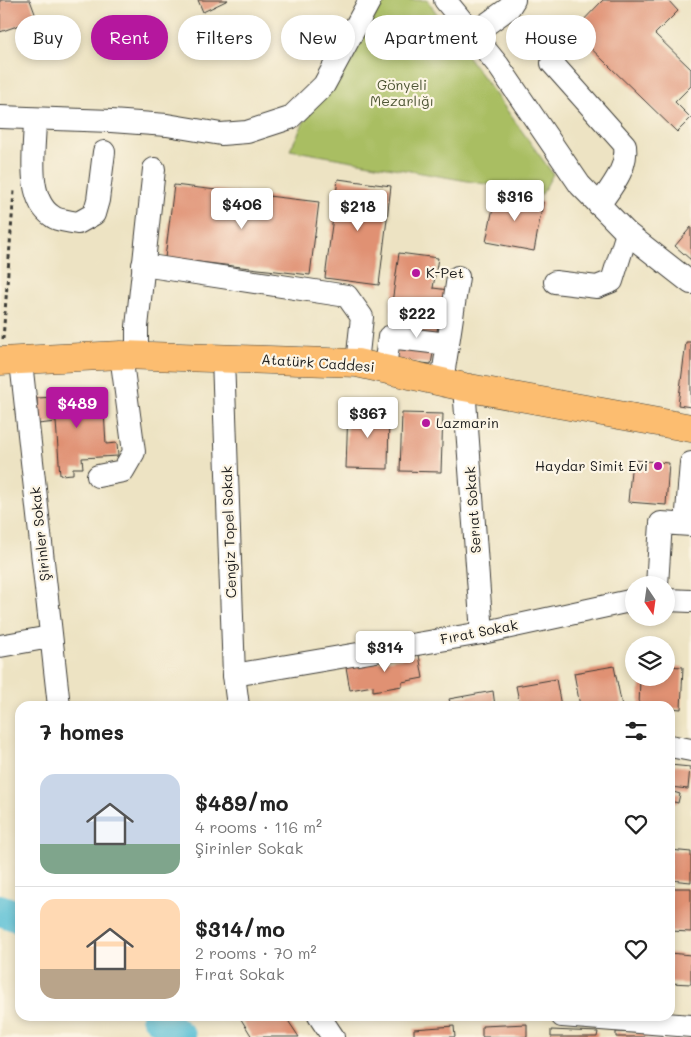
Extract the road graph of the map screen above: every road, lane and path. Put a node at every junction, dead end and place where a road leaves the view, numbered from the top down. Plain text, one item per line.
1 (370, 0) edge
2 (446, 0) edge
3 (514, 0) edge
4 (458, 15) edge
5 (496, 17) edge
6 (494, 60) edge
7 (552, 63) dead end
8 (0, 117) edge
9 (35, 119) junction
10 (104, 152) dead end
11 (154, 169) dead end
12 (15, 186) dead end
13 (599, 205) junction
14 (626, 233) junction
15 (143, 265) junction
16 (458, 277) dead end
17 (555, 282) dead end
18 (691, 283) edge
19 (448, 344) junction
20 (129, 355) junction
21 (223, 358) junction
22 (8, 361) edge
23 (357, 363) junction
24 (385, 368) junction
25 (453, 384) junction
26 (691, 428) edge
27 (691, 463) edge
28 (98, 476) dead end
29 (688, 525) edge
30 (658, 576) edge
31 (675, 600) edge
32 (691, 601) edge
33 (625, 602) edge
34 (482, 633) junction
35 (50, 637) junction
36 (0, 646) edge
37 (234, 674) junction
38 (58, 701) edge
39 (237, 701) edge
40 (675, 747) edge
41 (691, 750) edge
42 (640, 1021) edge
43 (691, 1026) edge

1 - 9 street
2 - 4 street
3 - 5 street
6 - 13 street
7 - 13 street
8 - 9 street
9 - 10 street
11 - 15 street
12 - 22 path
13 - 14 street
14 - 17 street
14 - 18 street
15 - 20 street
15 - 23 street
16 - 19 street, Serıat Sokak
19 - 24 street
19 - 25 street, Serıat Sokak
20 - 21 main road, Atatürk Caddesi
20 - 22 main road, Atatürk Caddesi
20 - 28 street
21 - 23 main road, Atatürk Caddesi
21 - 37 street, Cengiz Topel Sokak
22 - 35 street, Şirinler Sokak
23 - 24 main road, Atatürk Caddesi
24 - 25 main road, Atatürk Caddesi
25 - 26 main road, Atatürk Caddesi
25 - 34 street, Serıat Sokak
27 - 29 street
29 - 30 street
31 - 32 street
33 - 34 street, Fırat Sokak
34 - 37 street, Fırat Sokak
35 - 36 street
35 - 38 street, Şirinler Sokak
37 - 39 street, Cengiz Topel Sokak
40 - 41 street
42 - 43 street

